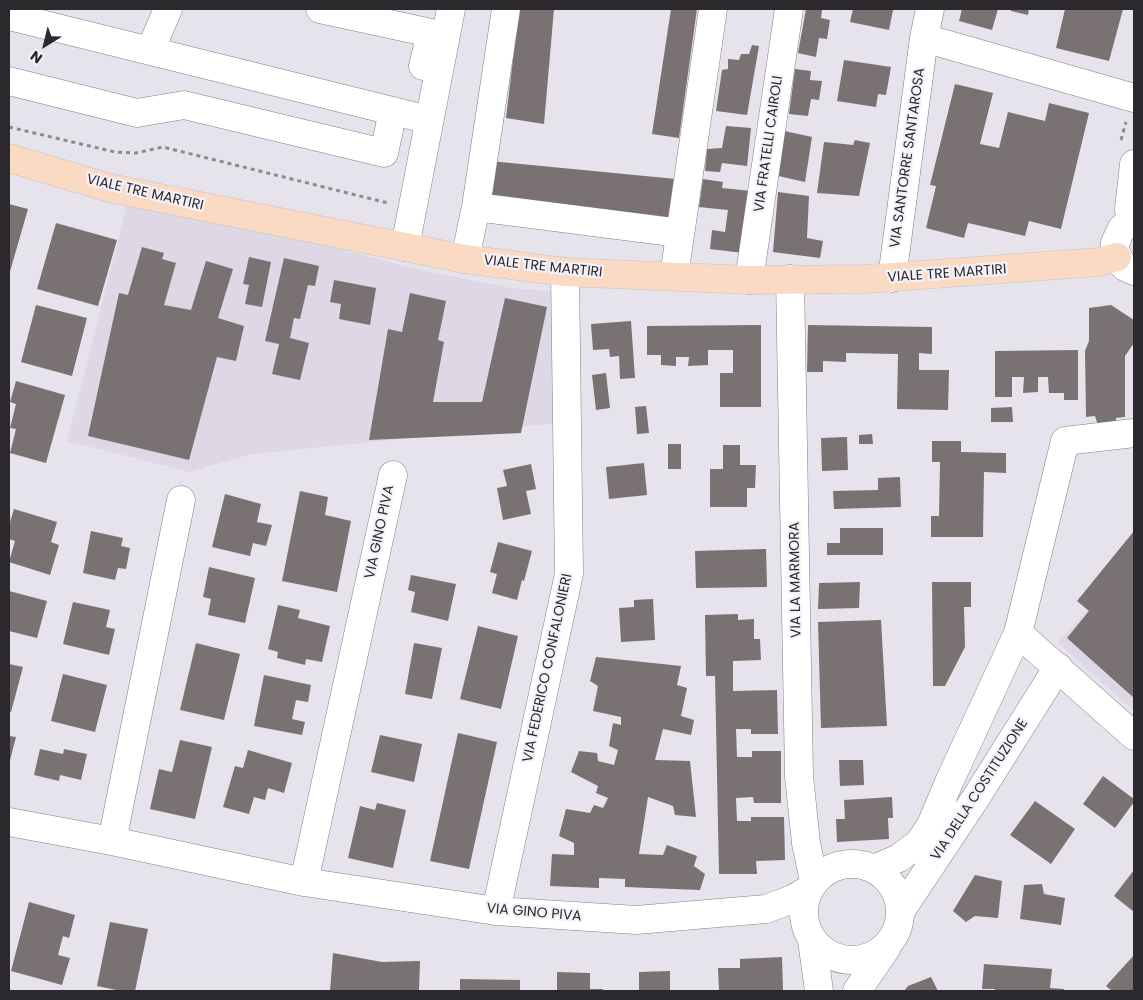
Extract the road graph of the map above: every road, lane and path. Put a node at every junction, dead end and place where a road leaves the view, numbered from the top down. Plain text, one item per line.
1 (168, 9) edge
2 (320, 9) edge
3 (450, 9) edge
4 (506, 9) edge
5 (712, 9) edge
6 (789, 9) edge
7 (930, 9) edge
8 (9, 16) edge
9 (924, 38) junction
10 (150, 51) junction
11 (9, 81) edge
12 (1134, 98) edge
13 (411, 116) junction
14 (9, 126) edge
15 (9, 158) edge
16 (1134, 164) edge
17 (416, 187) junction
18 (476, 207) junction
19 (1132, 222) edge
20 (680, 233) junction
21 (405, 247) junction
22 (465, 259) junction
23 (1126, 264) edge
24 (566, 272) junction
25 (674, 276) junction
26 (892, 278) junction
27 (790, 279) junction
28 (749, 280) junction
29 (1134, 433) edge
30 (393, 475) dead end
31 (182, 500) dead end
32 (1018, 633) junction
33 (1058, 667) junction
34 (1134, 736) edge
35 (9, 822) edge
36 (112, 841) junction
37 (874, 869) junction
38 (304, 882) junction
39 (811, 885) junction
40 (766, 909) junction
41 (496, 911) junction
42 (900, 912) junction
43 (809, 934) junction
44 (892, 938) junction
45 (819, 991) edge
46 (857, 991) edge

1 - 10 street
2 - 13 street
3 - 13 street
4 - 18 street
5 - 20 street
6 - 28 street, VIA FRATELLI CAIROLI
7 - 9 street, VIA SANTORRE SANTAROSA
8 - 10 street
9 - 12 street
9 - 26 street, VIA SANTORRE SANTAROSA
10 - 13 street
11 - 13 street
13 - 17 street
14 - 17 path
15 - 21 main road, VIALE TRE MARTIRI
16 - 19 street
17 - 21 street
18 - 20 street
18 - 22 street
19 - 23 street
20 - 25 street
21 - 22 main road, VIALE TRE MARTIRI
22 - 24 main road, VIALE TRE MARTIRI
23 - 26 main road, VIALE TRE MARTIRI
24 - 25 main road, VIALE TRE MARTIRI
24 - 41 street, VIA FEDERICO CONFALONIERI
25 - 28 main road, VIALE TRE MARTIRI
26 - 27 main road, VIALE TRE MARTIRI
27 - 28 main road, VIALE TRE MARTIRI
27 - 39 street, VIA LA MARMORA
29 - 32 street
30 - 38 street, VIA GINO PIVA
31 - 36 street
32 - 33 street
32 - 37 street
33 - 34 street
33 - 42 street, VIA DELLA COSTITUZIONE
35 - 36 street, VIA GINO PIVA
36 - 38 street, VIA GINO PIVA
37 - 39 street
37 - 42 street
38 - 41 street, VIA GINO PIVA
39 - 40 street
39 - 43 street
40 - 41 street, VIA GINO PIVA
40 - 43 street
42 - 44 street
43 - 44 street
43 - 45 street
44 - 46 street

